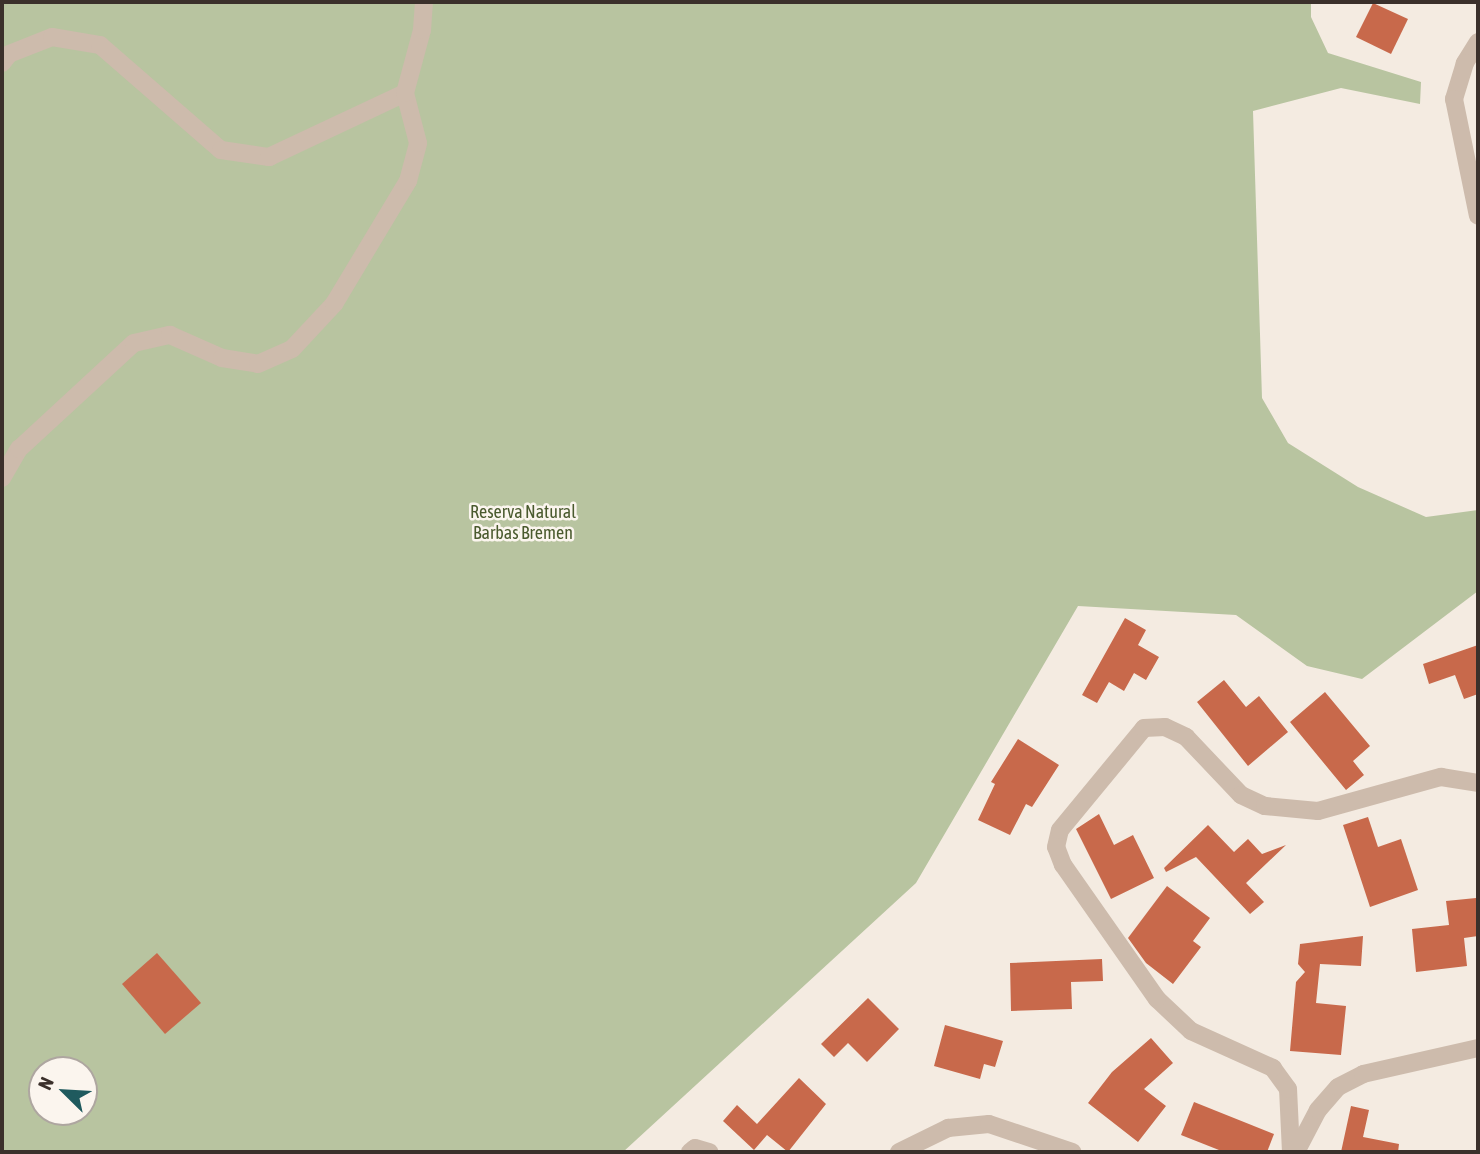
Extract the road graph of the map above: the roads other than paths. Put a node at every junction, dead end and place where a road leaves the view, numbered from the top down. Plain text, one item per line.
1 (424, 2) edge
2 (1478, 42) edge
3 (2, 62) edge
4 (405, 93) junction
5 (1478, 216) edge
6 (2, 478) edge
7 (1478, 783) edge
8 (1478, 1048) edge
9 (690, 1152) edge
10 (709, 1152) edge
11 (899, 1152) edge
12 (1072, 1152) edge
13 (1294, 1152) edge

1 - 4 street
2 - 5 street
3 - 4 street
4 - 6 street
7 - 13 street
8 - 13 street
9 - 10 street
11 - 12 street

